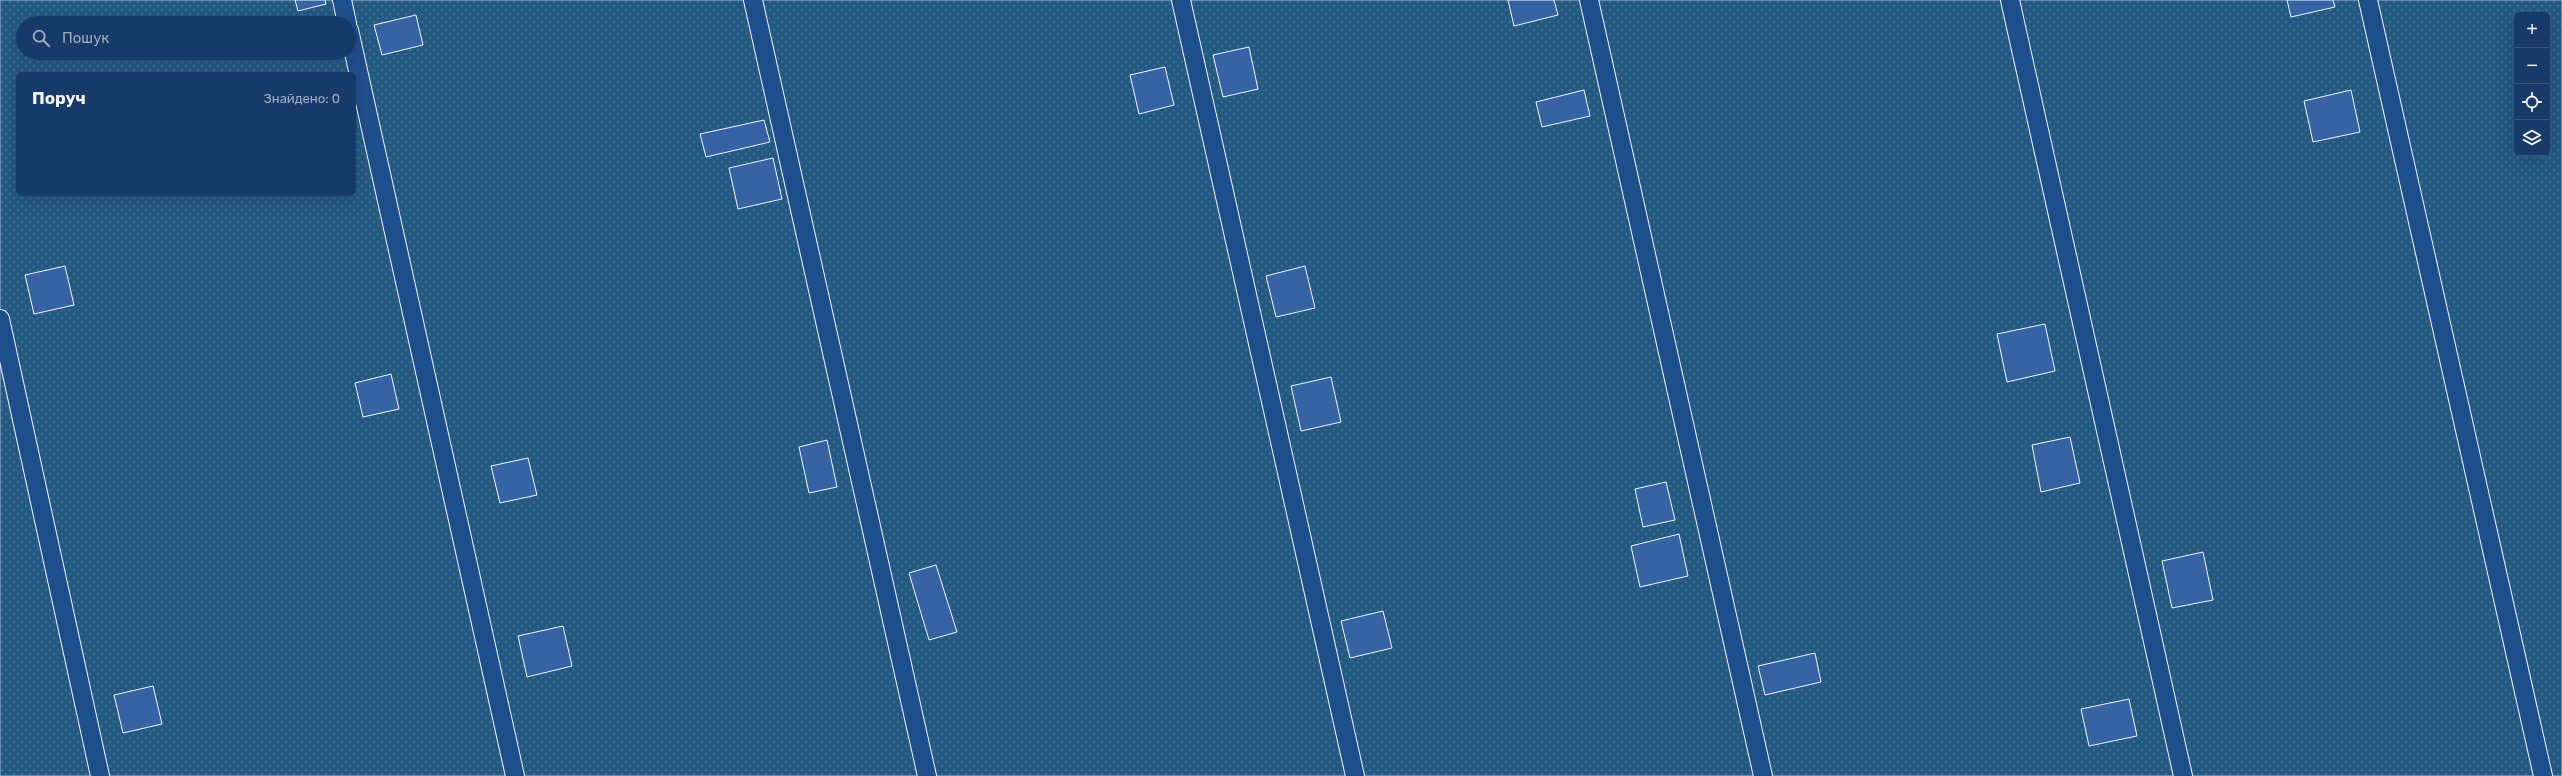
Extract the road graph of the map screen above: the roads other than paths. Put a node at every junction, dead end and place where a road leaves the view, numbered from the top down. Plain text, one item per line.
1 (342, 0) edge
2 (753, 0) edge
3 (1181, 0) edge
4 (1589, 0) edge
5 (2010, 0) edge
6 (2368, 0) edge
7 (345, 16) edge
8 (356, 60) edge
9 (0, 319) edge
10 (100, 776) edge
11 (515, 776) edge
12 (927, 776) edge
13 (1355, 776) edge
14 (1763, 776) edge
15 (2183, 776) edge
16 (2543, 776) edge

1 - 7 lane
2 - 12 lane
3 - 13 lane
4 - 14 lane
5 - 15 lane
6 - 16 lane
8 - 11 lane
9 - 10 lane

